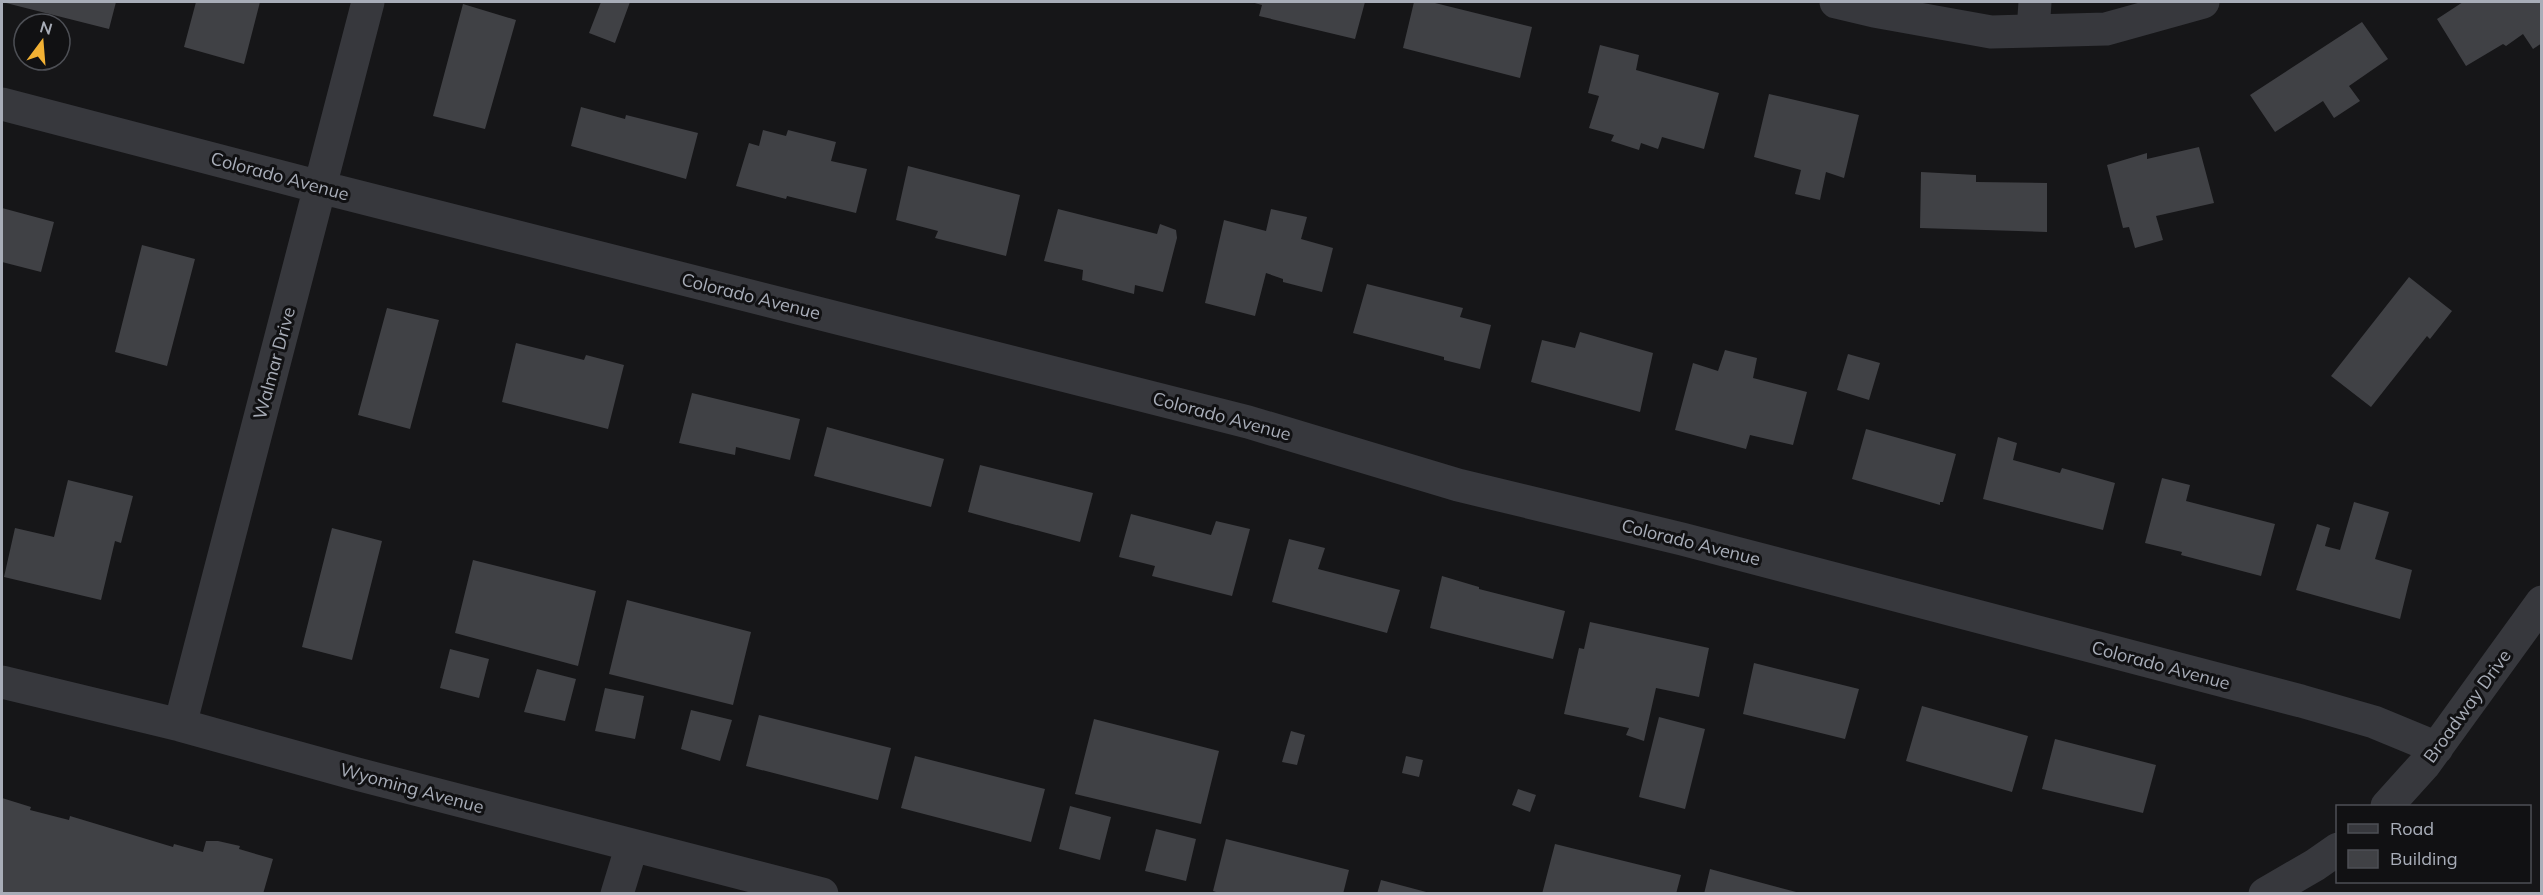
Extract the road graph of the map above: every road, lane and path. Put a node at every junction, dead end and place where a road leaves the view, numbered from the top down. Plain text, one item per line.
1 (368, 2) edge
2 (1836, 2) edge
3 (2203, 2) edge
4 (2034, 16) edge
5 (2, 104) edge
6 (320, 187) junction
7 (2541, 602) edge
8 (2, 682) edge
9 (180, 725) junction
10 (2437, 748) junction
11 (2389, 805) edge
12 (632, 845) junction
13 (2336, 850) edge
14 (618, 894) edge
15 (822, 894) edge
16 (2265, 894) edge

1 - 6 street, Walmar Drive
2 - 4 street
3 - 4 street
5 - 6 street, Colorado Avenue
6 - 9 street, Walmar Drive
6 - 10 street, Colorado Avenue
7 - 10 street, Broadway Drive
8 - 9 street, Wyoming Avenue
9 - 12 street, Wyoming Avenue
10 - 11 street, Broadway Drive
12 - 14 street
12 - 15 street, Wyoming Avenue
13 - 16 street

